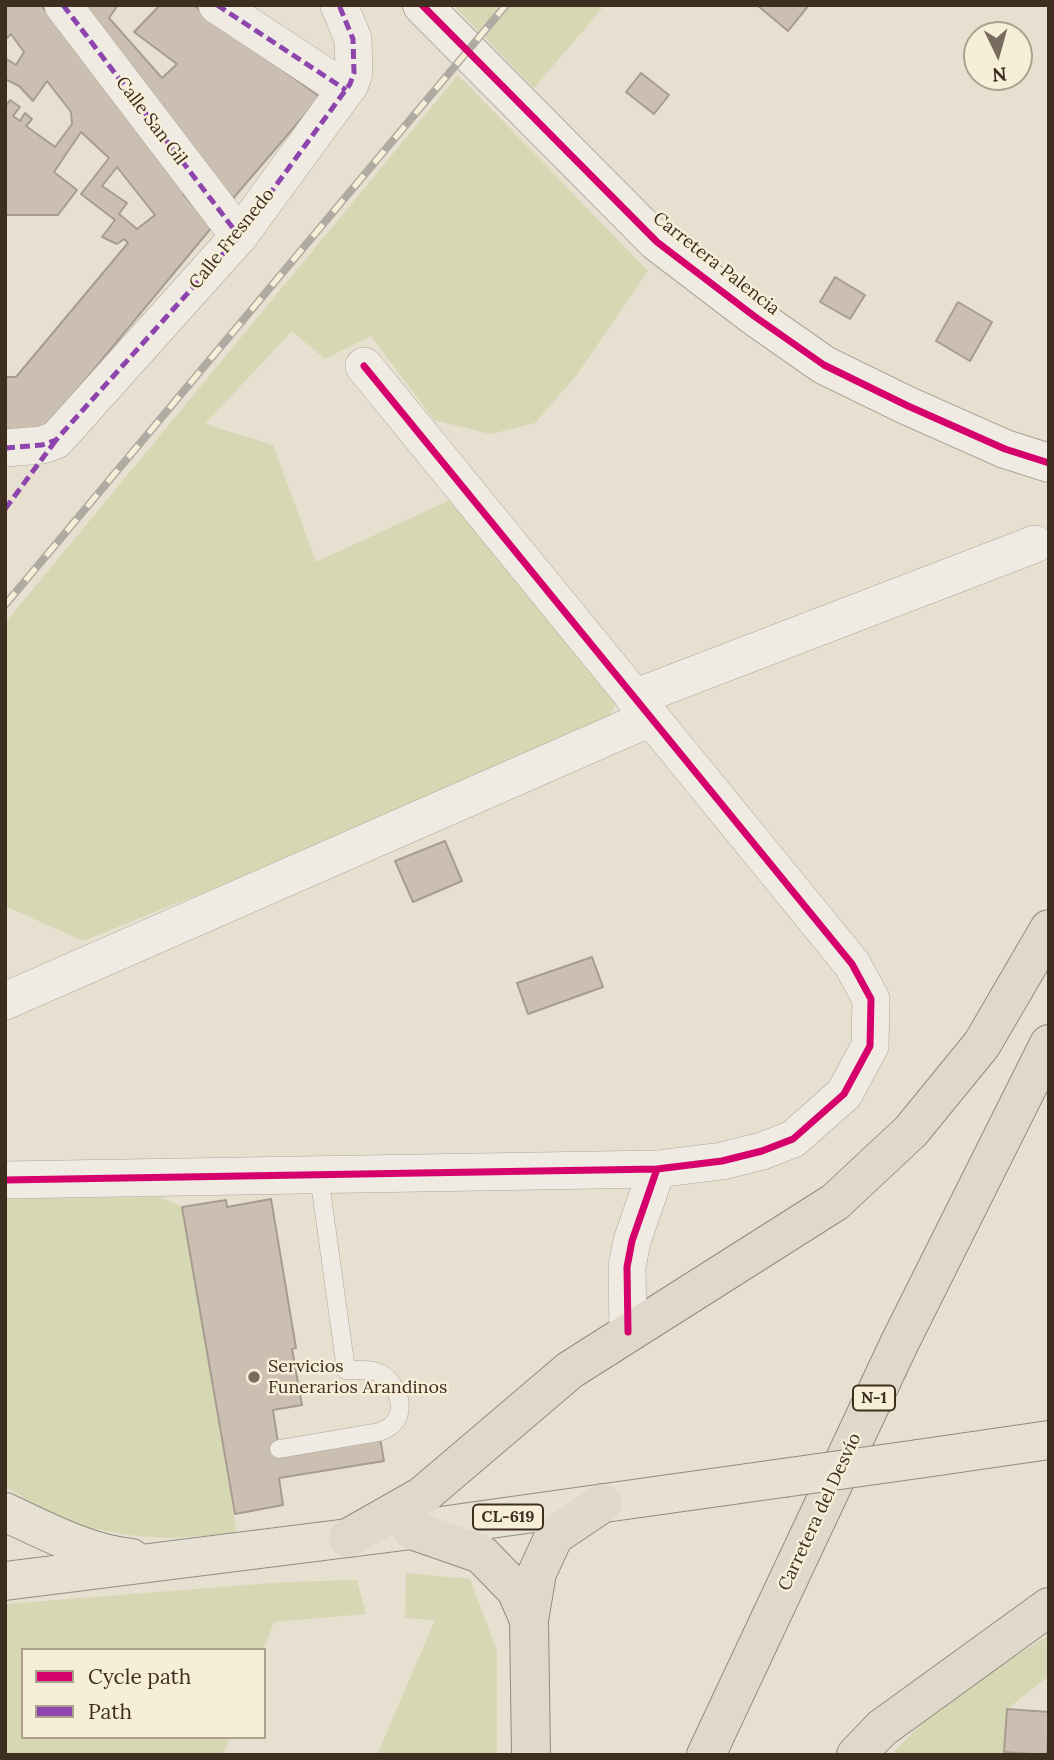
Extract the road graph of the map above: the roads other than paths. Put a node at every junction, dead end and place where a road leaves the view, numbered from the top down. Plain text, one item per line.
1 (63, 5) edge
2 (217, 5) edge
3 (339, 5) edge
4 (422, 5) edge
5 (346, 90) junction
6 (239, 236) junction
7 (364, 366) dead end
8 (5, 447) edge
9 (1049, 463) edge
10 (1035, 544) dead end
11 (642, 708) junction
12 (1049, 929) edge
13 (5, 1000) edge
14 (1049, 1044) edge
15 (657, 1169) junction
16 (319, 1175) junction
17 (5, 1180) edge
18 (628, 1332) junction
19 (1049, 1440) edge
20 (279, 1449) dead end
21 (603, 1503) junction
22 (5, 1512) edge
23 (412, 1530) junction
24 (348, 1538) junction
25 (165, 1562) junction
26 (5, 1581) edge
27 (1049, 1607) edge
28 (528, 1620) junction
29 (531, 1755) edge
30 (706, 1755) edge
31 (856, 1755) edge

1 - 6 street, Calle San Gil
2 - 5 street
3 - 5 street, Calle Fresnedo
4 - 9 street, Carretera Palencia
5 - 6 street, Calle Fresnedo
6 - 8 street, Calle Fresnedo
7 - 11 street
10 - 11 street
11 - 13 street
11 - 15 street
12 - 18 highway
14 - 30 highway, Carretera del Desvío / N-1
15 - 16 street
15 - 18 street
16 - 17 street
16 - 20 lane
18 - 24 highway
19 - 21 main road, CL-619, bridge
21 - 23 main road, CL-619
21 - 28 highway
22 - 25 main road, CL-619
23 - 24 main road, CL-619
23 - 28 highway
24 - 25 main road, CL-619
25 - 26 main road, CL-619
27 - 31 highway
28 - 29 highway

